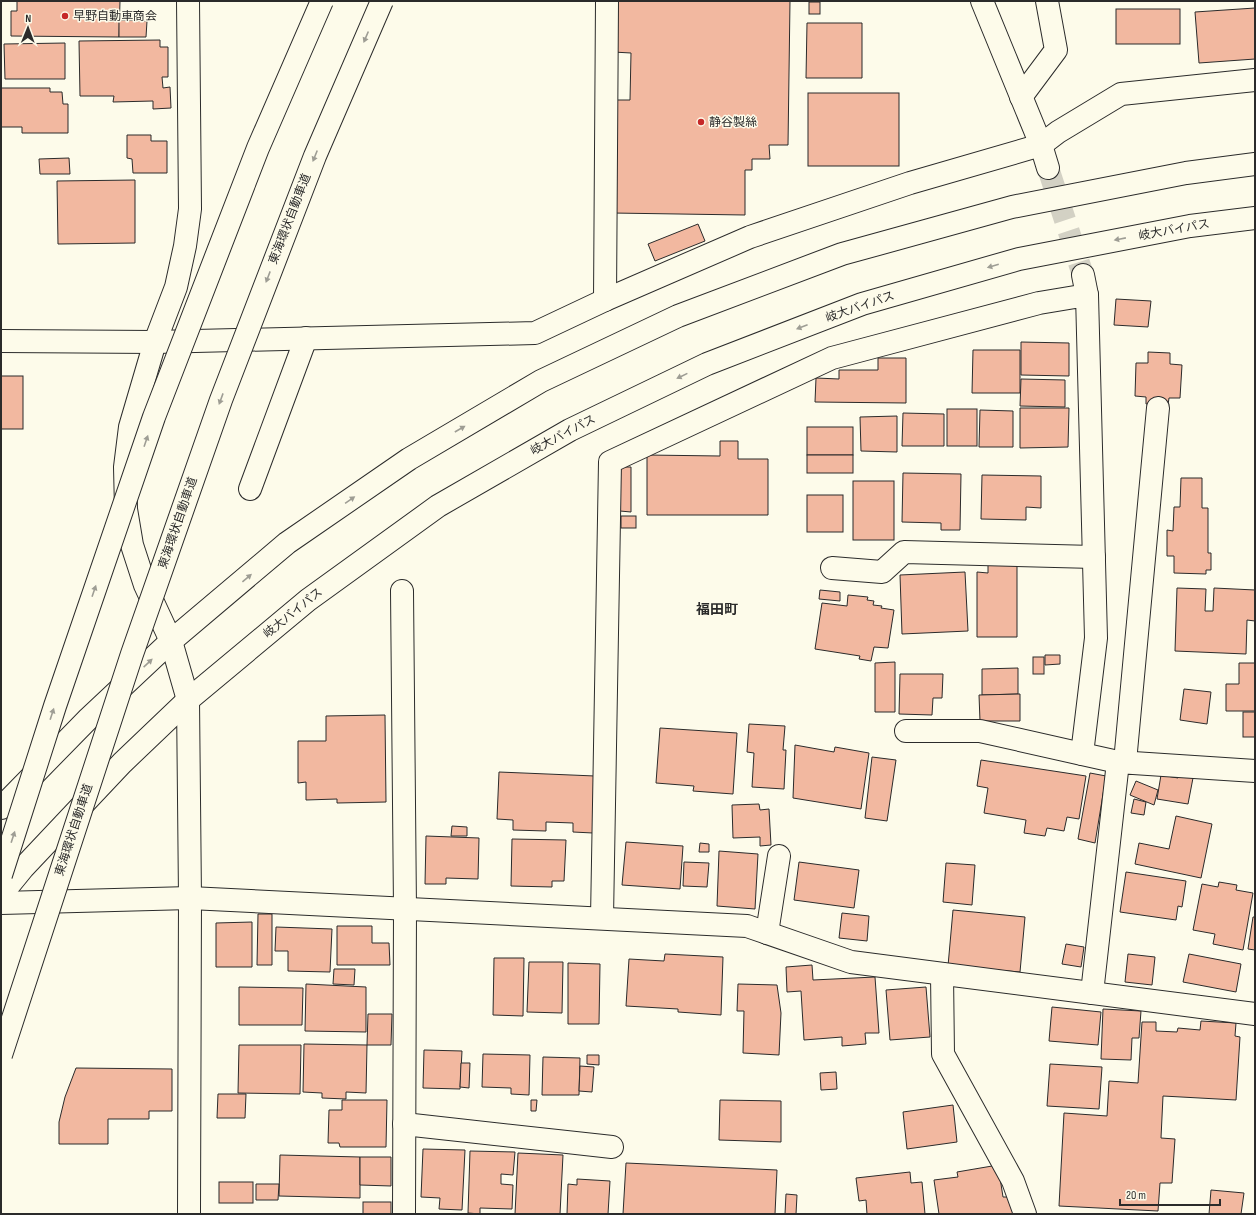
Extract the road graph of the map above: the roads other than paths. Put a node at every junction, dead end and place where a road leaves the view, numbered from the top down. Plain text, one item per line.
1 (188, 1) edge
2 (322, 1) edge
3 (382, 1) edge
4 (607, 1) edge
5 (982, 1) edge
6 (1047, 1) edge
7 (1255, 80) edge
8 (1020, 97) junction
9 (1041, 145) junction
10 (1255, 164) edge
11 (1048, 168) tunnel mouth
12 (1255, 218) edge
13 (605, 300) junction
14 (306, 338) junction
15 (1, 341) edge
16 (155, 342) junction
17 (1158, 408) dead end
18 (250, 489) dead end
19 (1094, 557) junction
20 (832, 568) dead end
21 (402, 591) dead end
22 (171, 642) junction
23 (188, 700) junction
24 (906, 731) dead end
25 (1082, 754) junction
26 (1122, 762) junction
27 (1255, 771) edge
28 (1, 808) edge
29 (779, 856) dead end
30 (1, 875) edge
31 (1, 895) edge
32 (190, 898) junction
33 (1, 903) edge
34 (406, 909) junction
35 (602, 918) junction
36 (767, 933) junction
37 (942, 974) junction
38 (1092, 993) junction
39 (1255, 1014) edge
40 (1, 1055) edge
41 (404, 1124) junction
42 (612, 1147) dead end
43 (189, 1214) edge
44 (404, 1214) edge
45 (1025, 1214) edge

1 - 16 main road
30 -> 2 main road, bridge
3 -> 40 main road, 東海環状自動車道, bridge
4 - 13 main road
5 - 8 main road
6 - 8 main road
7 - 9 main road
8 - 9 main road
9 - 11 main road
9 - 13 main road
22 -> 10 main road
12 -> 23 main road, 岐大バイパス
13 - 14 main road
14 - 16 main road
14 - 18 main road
15 - 16 main road
16 - 22 main road
17 - 26 main road
19 - 20 main road
19 - 25 main road
19 - 35 main road
21 - 34 main road
22 - 23 main road
28 -> 22 main road, bridge
23 - 31 main road, 岐大バイパス, bridge
23 - 32 main road
24 - 25 main road
25 - 26 main road
26 - 27 main road
26 - 38 main road
29 - 36 main road
32 - 33 main road
32 - 34 main road
32 - 43 main road
34 - 35 main road
34 - 41 main road
35 - 36 main road
36 - 37 main road
37 - 38 main road
37 - 45 main road
38 - 39 main road
41 - 42 main road
41 - 44 main road

